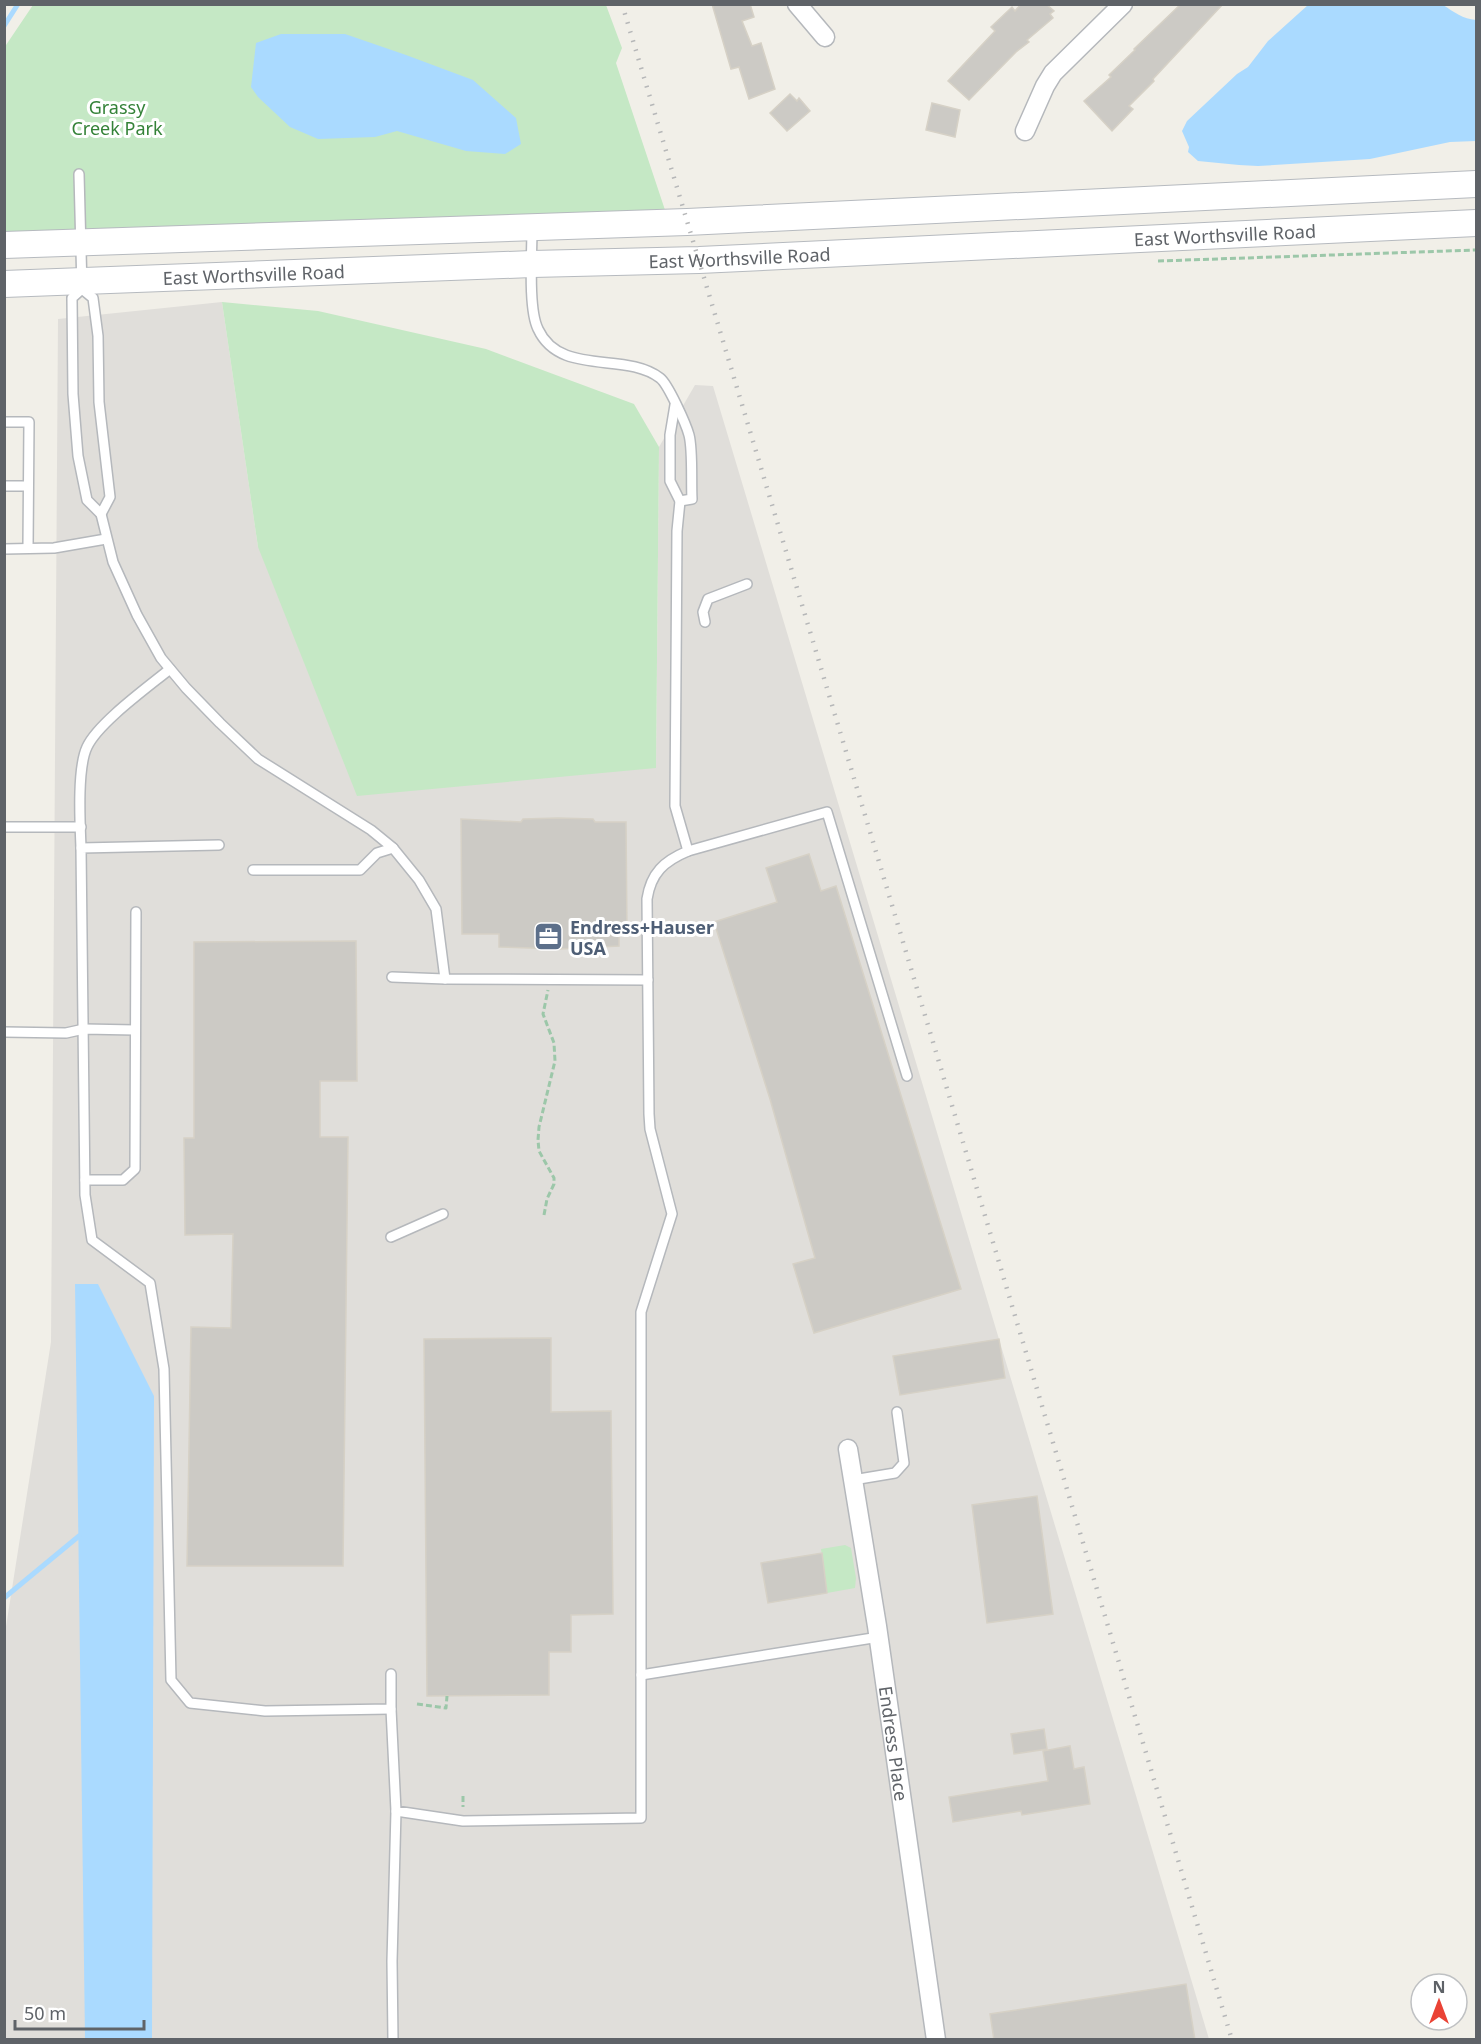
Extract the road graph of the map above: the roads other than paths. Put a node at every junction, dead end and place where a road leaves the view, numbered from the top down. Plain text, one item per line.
1 (797, 4) edge
2 (1123, 4) edge
3 (825, 37) dead end
4 (1025, 132) dead end
5 (79, 174) dead end
6 (1476, 184) edge
7 (1476, 223) edge
8 (532, 227) junction
9 (81, 242) junction
10 (4, 245) edge
11 (532, 264) junction
12 (4, 284) edge
13 (82, 285) junction
14 (675, 405) junction
15 (4, 422) edge
16 (4, 486) edge
17 (28, 486) junction
18 (680, 501) junction
19 (101, 514) junction
20 (106, 539) junction
21 (28, 548) junction
22 (4, 549) edge
23 (747, 584) dead end
24 (705, 622) dead end
25 (170, 669) junction
26 (4, 827) edge
27 (81, 827) junction
28 (219, 845) dead end
29 (81, 848) junction
30 (393, 848) junction
31 (688, 851) junction
32 (253, 870) dead end
33 (136, 912) dead end
34 (392, 976) dead end
35 (445, 979) junction
36 (648, 980) junction
37 (84, 1029) junction
38 (135, 1030) junction
39 (4, 1032) edge
40 (908, 1076) dead end
41 (85, 1180) junction
42 (443, 1214) dead end
43 (392, 1237) dead end
44 (897, 1412) dead end
45 (848, 1449) dead end
46 (853, 1480) junction
47 (879, 1637) junction
48 (391, 1674) dead end
49 (641, 1675) junction
50 (391, 1709) junction
51 (396, 1811) junction
52 (393, 2040) edge
53 (936, 2040) edge

1 - 3 street
2 - 4 street
5 - 9 lane
6 - 8 main road, East Worthsville Road
7 - 11 main road, East Worthsville Road
8 - 9 main road, East Worthsville Road
8 - 11 lane
9 - 10 main road, East Worthsville Road
9 - 13 lane
11 - 13 main road, East Worthsville Road
11 - 14 lane
12 - 13 main road, East Worthsville Road
13 - 19 lane
13 - 19 lane
14 - 18 lane
14 - 18 lane
15 - 17 lane
16 - 17 lane
17 - 21 lane
18 - 31 lane
19 - 20 lane
20 - 21 lane
20 - 25 lane
21 - 22 lane
23 - 24 lane
25 - 27 lane
25 - 30 lane
26 - 27 lane
27 - 29 lane
28 - 29 lane
29 - 37 lane
30 - 32 lane
30 - 35 lane
31 - 36 lane
31 - 40 lane
33 - 38 lane
34 - 35 lane
35 - 36 lane
36 - 49 lane
37 - 38 lane
37 - 39 lane
37 - 41 lane
38 - 41 lane
41 - 50 lane
42 - 43 lane
44 - 46 lane
45 - 46 street, Endress Place
46 - 47 street, Endress Place
47 - 49 lane
47 - 53 street, Endress Place
48 - 50 lane
49 - 51 lane
50 - 51 lane
51 - 52 lane

